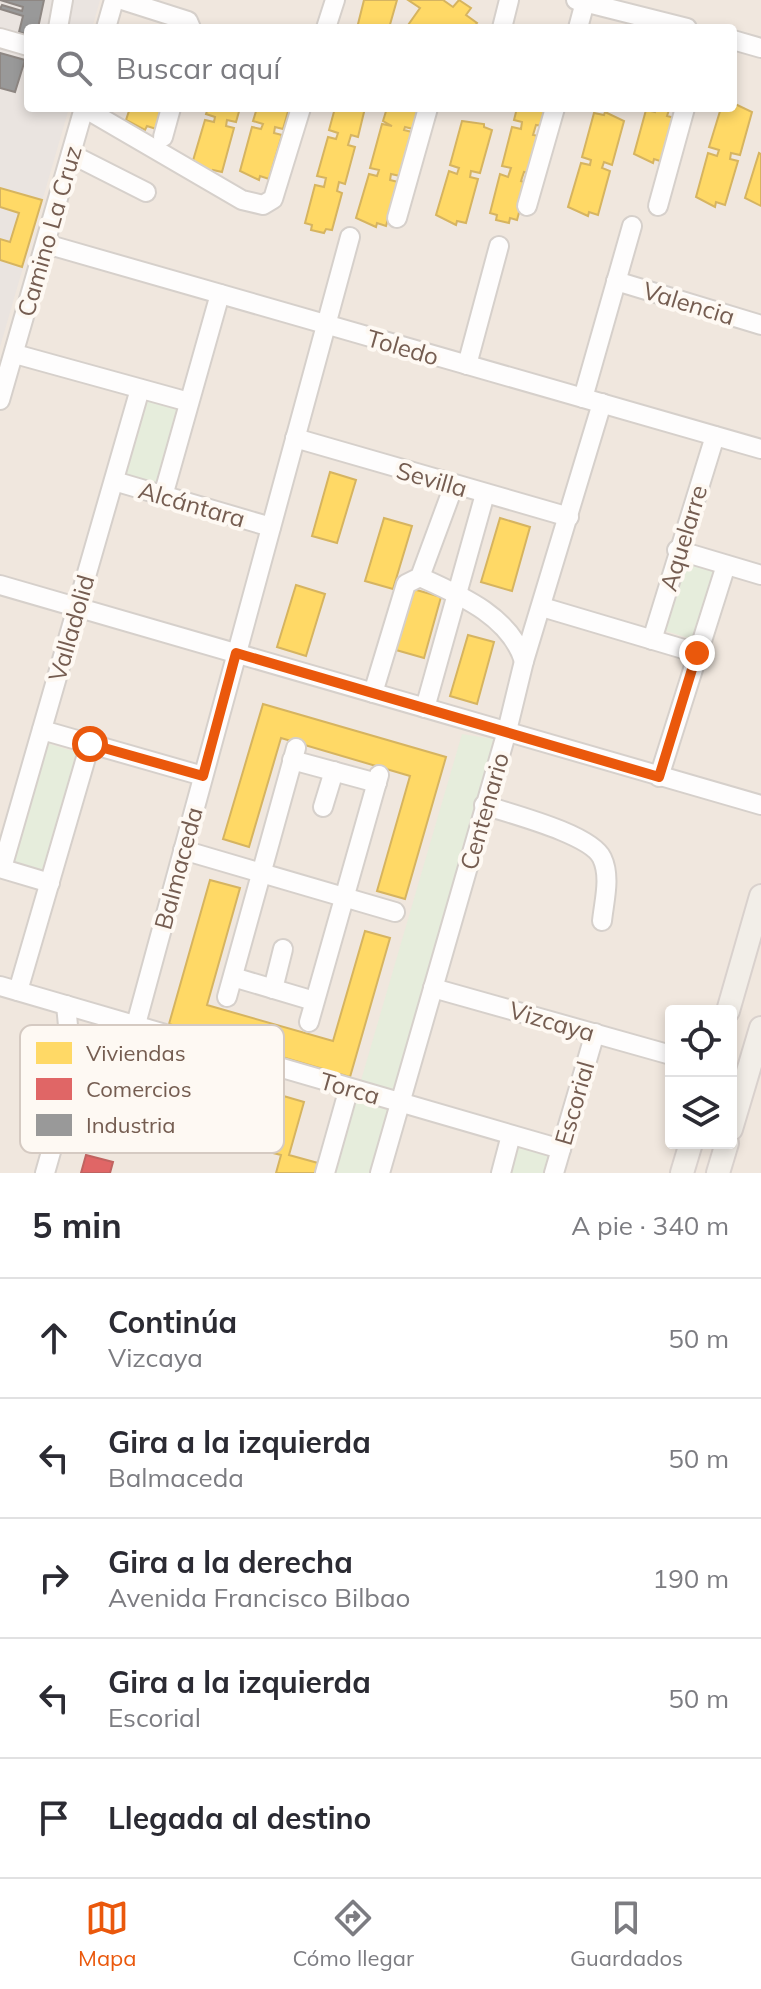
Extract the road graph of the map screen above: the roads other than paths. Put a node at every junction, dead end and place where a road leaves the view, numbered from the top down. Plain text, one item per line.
1 (63, 0) edge
2 (114, 0) edge
3 (122, 0) edge
4 (335, 0) edge
5 (509, 0) edge
6 (580, 1) edge
7 (59, 24) edge
8 (107, 24) edge
9 (189, 24) edge
10 (327, 24) edge
11 (503, 24) edge
12 (578, 24) edge
13 (671, 24) edge
14 (0, 38) edge
15 (737, 41) edge
16 (24, 45) edge
17 (761, 48) edge
18 (83, 112) edge
19 (91, 112) edge
20 (170, 112) edge
21 (300, 112) edge
22 (427, 112) edge
23 (554, 112) edge
24 (684, 112) edge
25 (163, 137) dead end
26 (71, 154) junction
27 (146, 192) dead end
28 (527, 206) dead end
29 (658, 206) dead end
30 (397, 218) dead end
31 (632, 226) dead end
32 (350, 237) dead end
33 (46, 244) junction
34 (499, 246) dead end
35 (616, 281) junction
36 (220, 294) junction
37 (326, 324) junction
38 (761, 325) edge
39 (15, 354) junction
40 (467, 365) junction
41 (140, 389) junction
42 (583, 398) junction
43 (0, 400) edge
44 (189, 402) junction
45 (602, 403) junction
46 (715, 436) junction
47 (295, 438) junction
48 (761, 449) edge
49 (114, 481) junction
50 (454, 485) junction
51 (485, 494) junction
52 (163, 496) junction
53 (569, 517) junction
54 (271, 527) junction
55 (677, 550) junction
56 (726, 565) junction
57 (761, 575) edge
58 (420, 577) junction
59 (0, 585) edge
60 (459, 595) junction
61 (542, 607) junction
62 (77, 608) junction
63 (652, 640) junction
64 (236, 653) junction
65 (697, 653) junction
66 (524, 661) junction
67 (373, 693) junction
68 (425, 708) junction
69 (42, 730) junction
70 (507, 731) junction
71 (90, 744) junction
72 (334, 771) junction
73 (203, 776) junction
74 (659, 777) junction
75 (484, 805) junction
76 (761, 805) edge
77 (323, 807) dead end
78 (183, 850) junction
79 (1, 868) edge
80 (260, 872) junction
81 (50, 883) junction
82 (343, 896) junction
83 (761, 896) edge
84 (395, 912) dead end
85 (602, 921) dead end
86 (283, 949) dead end
87 (233, 977) junction
88 (433, 988) junction
89 (9, 989) edge
90 (273, 989) junction
91 (227, 997) dead end
92 (314, 1001) junction
93 (66, 1005) junction
94 (730, 1005) edge
95 (309, 1022) dead end
96 (68, 1025) edge
97 (135, 1025) joint
98 (761, 1028) edge
99 (595, 1033) junction
100 (665, 1053) edge
101 (284, 1069) edge
102 (349, 1088) junction
103 (400, 1102) junction
104 (737, 1109) edge
105 (511, 1135) junction
106 (561, 1149) junction
107 (689, 1149) edge
108 (725, 1149) edge
109 (51, 1153) edge
110 (45, 1173) edge
111 (325, 1173) edge
112 (380, 1173) edge
113 (501, 1173) edge
114 (554, 1173) edge
115 (682, 1173) edge
116 (718, 1173) edge

1 - 7 street
2 - 8 street
3 - 9 street
4 - 10 street
5 - 11 street
6 - 12 street
6 - 13 street
14 - 16 street
15 - 17 street
18 - 26 street, Camino La Cruz
19 - 21 street
20 - 25 street
22 - 30 street
23 - 28 street
24 - 29 street
26 - 27 street
26 - 33 street, Camino La Cruz
31 - 35 street
32 - 37 street, Balmaceda
33 - 36 street, Toledo
33 - 39 street, Camino La Cruz
34 - 40 street
35 - 38 street, Valencia
35 - 42 street
36 - 37 street, Toledo
36 - 44 street
37 - 40 street, Toledo
37 - 47 street, Balmaceda
39 - 41 street
39 - 43 street, Camino La Cruz
40 - 42 street, Toledo
41 - 44 street
41 - 49 street, Valladolid
42 - 45 street, Toledo
44 - 52 street
45 - 46 street, Toledo
45 - 53 street, Centenario
46 - 48 street, Toledo
46 - 55 street, Aquelarre
47 - 50 street, Sevilla
47 - 54 street, Balmaceda
49 - 52 street, Alcántara
49 - 62 street, Valladolid
50 - 51 street, Sevilla
50 - 58 street
51 - 53 street, Sevilla
51 - 60 street
52 - 54 street, Alcántara
53 - 61 street, Centenario
54 - 64 street, Balmaceda
55 - 56 street
55 - 63 street, Aquelarre
56 - 57 street
56 - 65 street
58 - 60 street
58 - 67 street
59 - 62 street
60 - 66 street
60 - 68 street
61 - 63 street
61 - 66 street, Centenario
62 - 64 street
62 - 69 street, Valladolid
63 - 65 street
64 - 67 street
64 - 73 street, Balmaceda
65 - 74 street
66 - 70 street, Centenario
67 - 68 street
68 - 70 street
69 - 71 street
69 - 79 street, Valladolid
70 - 74 street
70 - 75 street, Centenario
71 - 73 street
71 - 81 street
72 - 77 street
72 - 80 street
72 - 82 street
73 - 78 street, Balmaceda
74 - 76 street
75 - 85 street
75 - 88 street, Centenario
78 - 80 street
78 - 97 street, Balmaceda
79 - 81 street
80 - 82 street
80 - 87 street
81 - 89 street
82 - 84 street
82 - 92 street
83 - 94 main road
86 - 90 street
87 - 90 street
87 - 91 street
88 - 99 street, Vizcaya
88 - 103 street, Centenario
89 - 93 street, Torca
90 - 92 street
92 - 95 street
93 - 96 street
93 - 97 street, Torca
98 - 104 main road
99 - 100 street, Vizcaya
99 - 106 street, Escorial
101 - 102 street, Torca
102 - 103 street, Torca
102 - 111 street
103 - 105 street, Torca
103 - 112 street, Centenario
105 - 106 street, Torca
105 - 113 street
106 - 114 street, Escorial
107 - 115 main road
108 - 116 main road
109 - 110 street

